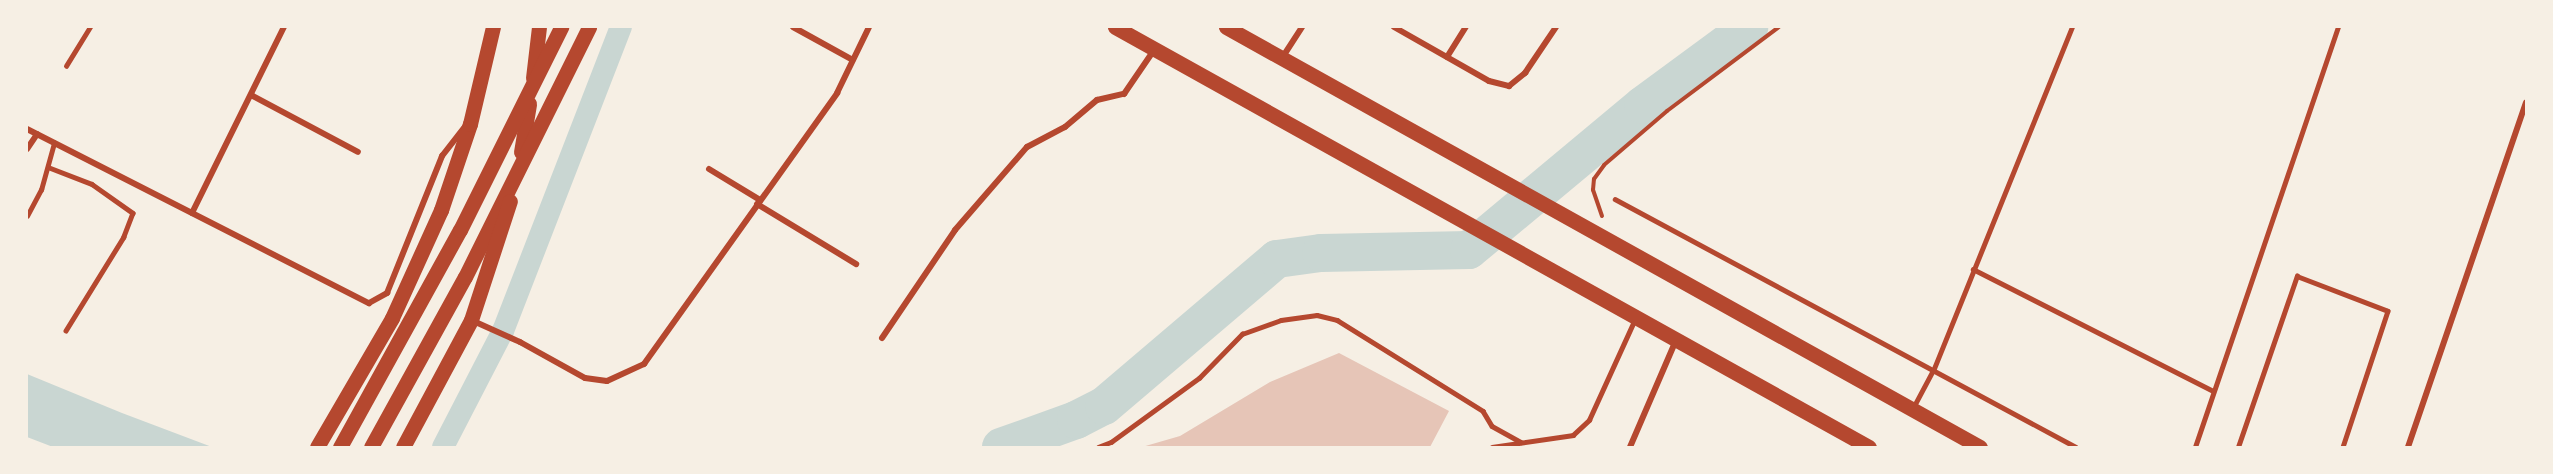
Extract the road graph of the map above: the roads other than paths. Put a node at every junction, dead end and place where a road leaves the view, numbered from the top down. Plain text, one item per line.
1 (90, 27) edge
2 (284, 27) edge
3 (493, 27) edge
4 (539, 27) edge
5 (561, 27) edge
6 (589, 27) edge
7 (792, 27) edge
8 (869, 27) edge
9 (1115, 27) edge
10 (1226, 27) edge
11 (1302, 27) edge
12 (1394, 27) edge
13 (1466, 27) edge
14 (1556, 27) edge
15 (2072, 27) edge
16 (2338, 27) edge
17 (1154, 50) junction
18 (1447, 57) junction
19 (1281, 58) junction
20 (853, 60) junction
21 (66, 66) dead end
22 (251, 95) junction
23 (2526, 103) edge
24 (470, 124) junction
25 (27, 129) edge
26 (37, 134) junction
27 (54, 143) junction
28 (27, 149) edge
29 (358, 152) dead end
30 (48, 167) junction
31 (709, 169) dead end
32 (1615, 199) dead end
33 (759, 202) junction
34 (192, 213) junction
35 (27, 216) edge
36 (856, 264) dead end
37 (1973, 269) junction
38 (1636, 317) junction
39 (469, 323) junction
40 (66, 332) dead end
41 (882, 338) dead end
42 (1676, 339) junction
43 (1933, 371) junction
44 (2212, 390) junction
45 (1912, 409) junction
46 (1521, 442) junction
47 (317, 447) edge
48 (340, 447) edge
49 (371, 447) edge
50 (403, 447) edge
51 (1098, 447) edge
52 (1491, 447) edge
53 (1630, 447) edge
54 (1869, 447) edge
55 (1980, 447) edge
56 (2076, 447) edge
57 (2195, 447) edge
58 (2238, 447) edge
59 (2343, 447) edge
60 (2408, 447) edge

1 - 21 lane
2 - 22 street
3 - 24 main road
4 - 39 main road
5 - 48 main road
6 - 49 main road
7 - 20 street
8 - 20 street
9 - 17 main road
10 - 19 main road
11 - 19 street
12 - 18 street
13 - 18 street
14 - 18 street
15 - 37 lane
16 - 44 lane
17 - 38 main road
17 - 41 street
19 - 45 main road
20 - 33 street
22 - 29 street
22 - 34 street
23 - 60 street
24 - 34 street
24 - 47 main road
25 - 26 street
26 - 27 street
26 - 28 street
27 - 30 lane
27 - 34 street
30 - 35 lane
30 - 40 lane
31 - 33 street
32 - 43 lane
33 - 36 street
33 - 39 street
37 - 43 lane
37 - 44 lane
38 - 42 main road
38 - 46 lane
39 - 50 main road
42 - 53 street
42 - 54 main road
43 - 45 lane
43 - 56 lane
44 - 57 lane
45 - 55 main road
46 - 51 lane
46 - 52 lane
58 - 59 lane

